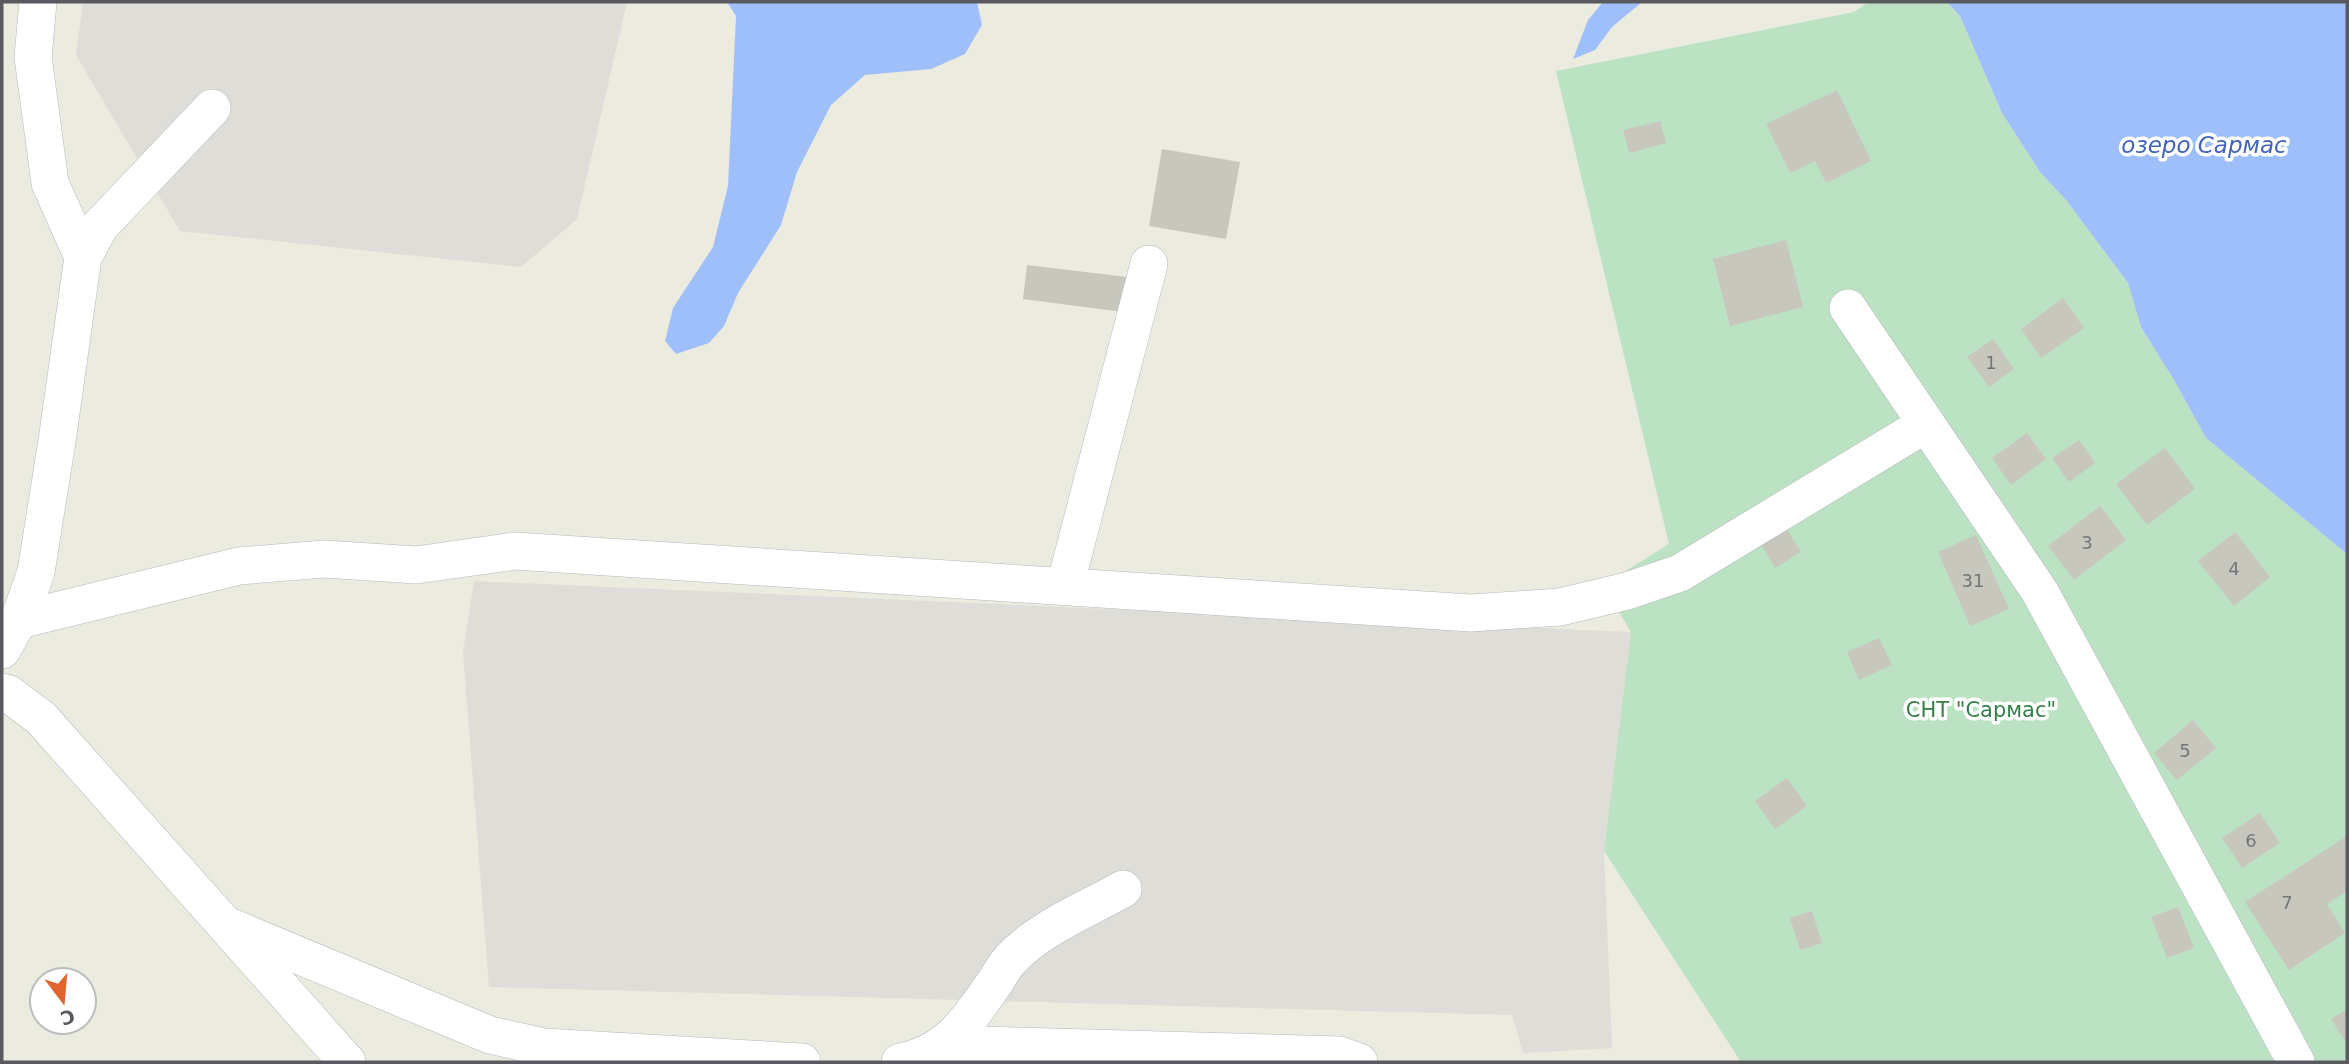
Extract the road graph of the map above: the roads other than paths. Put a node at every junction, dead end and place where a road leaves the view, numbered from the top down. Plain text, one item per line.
1 (38, 2) edge
2 (212, 108) dead end
3 (83, 257) junction
4 (1149, 264) dead end
5 (1848, 308) dead end
6 (1926, 424) junction
7 (1065, 586) junction
8 (10, 635) edge
9 (2, 692) edge
10 (1122, 889) dead end
11 (226, 925) junction
12 (946, 1044) junction
13 (347, 1062) edge
14 (802, 1062) edge
15 (900, 1062) edge
16 (1359, 1062) edge
17 (2296, 1062) edge

1 - 3 street
2 - 3 street
3 - 8 street
4 - 7 street
5 - 6 street
6 - 7 street
6 - 17 street
7 - 8 street
9 - 11 street
10 - 12 street
11 - 13 street
11 - 14 street
12 - 15 street
12 - 16 street

